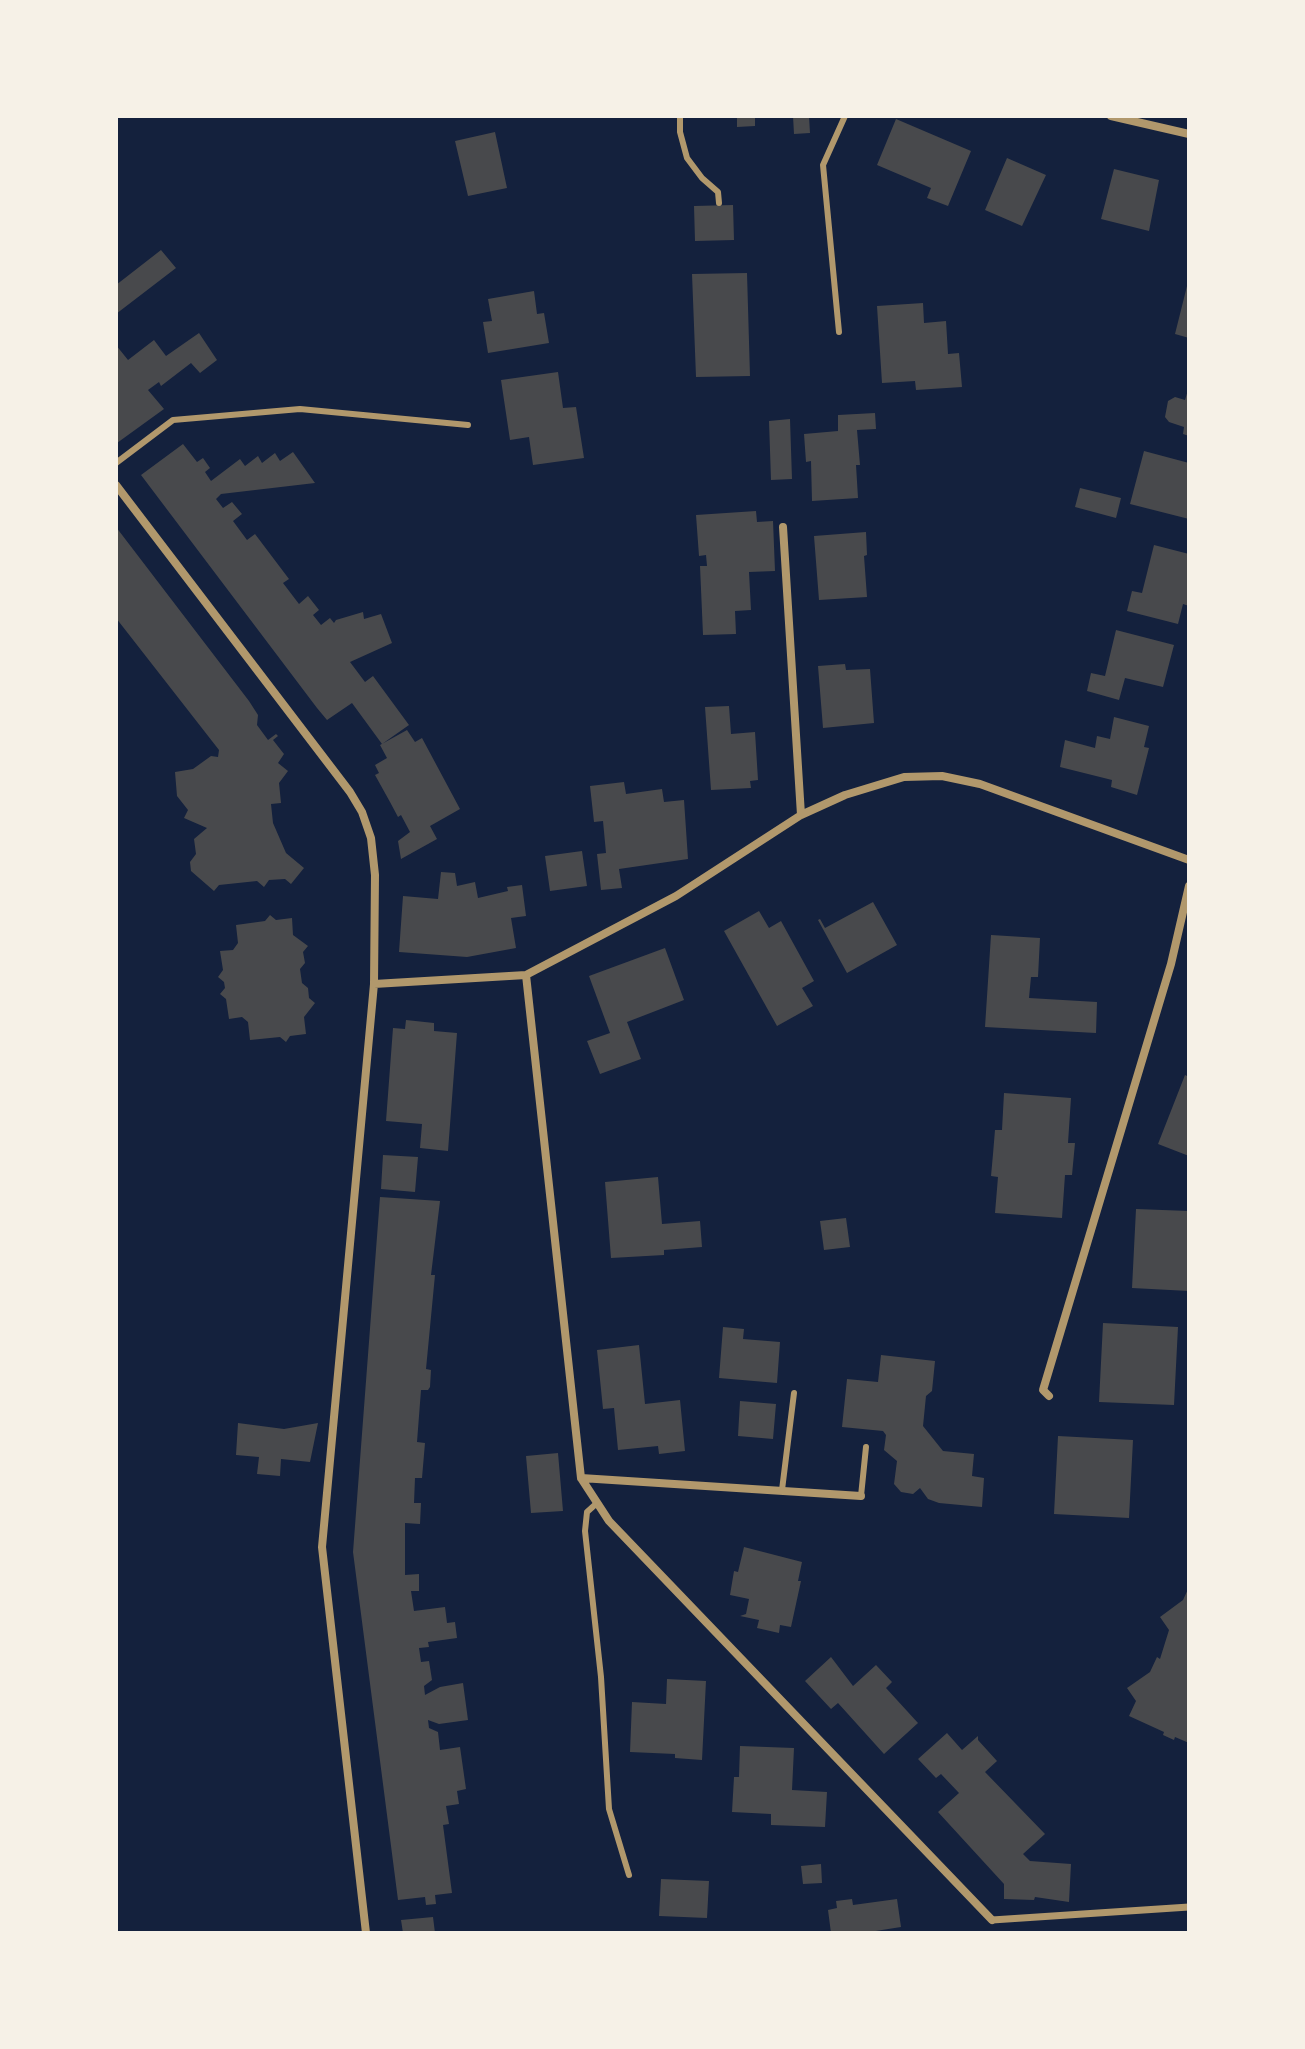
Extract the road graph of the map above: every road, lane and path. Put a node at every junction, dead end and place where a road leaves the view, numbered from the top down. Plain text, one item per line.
1 (680, 116) edge
2 (845, 116) edge
3 (1111, 116) edge
4 (1189, 134) edge
5 (719, 203) dead end
6 (839, 332) dead end
7 (468, 425) dead end
8 (116, 463) edge
9 (116, 485) edge
10 (783, 527) dead end
11 (801, 815) junction
12 (1189, 860) edge
13 (1189, 886) edge
14 (526, 975) junction
15 (374, 984) junction
16 (794, 1393) dead end
17 (1049, 1396) dead end
18 (866, 1447) dead end
19 (581, 1478) junction
20 (782, 1490) junction
21 (861, 1496) joint
22 (597, 1503) junction
23 (629, 1875) dead end
24 (1189, 1907) edge
25 (992, 1920) joint
26 (366, 1933) edge

1 - 5 lane
2 - 6 lane
3 - 4 street
7 - 8 lane
9 - 15 street
10 - 11 street
11 - 12 street
11 - 14 street
13 - 17 street
14 - 15 street
14 - 19 street
15 - 26 street
16 - 20 lane
18 - 21 lane
19 - 20 street
19 - 22 street
20 - 21 street
22 - 23 lane
22 - 25 street
24 - 25 street

